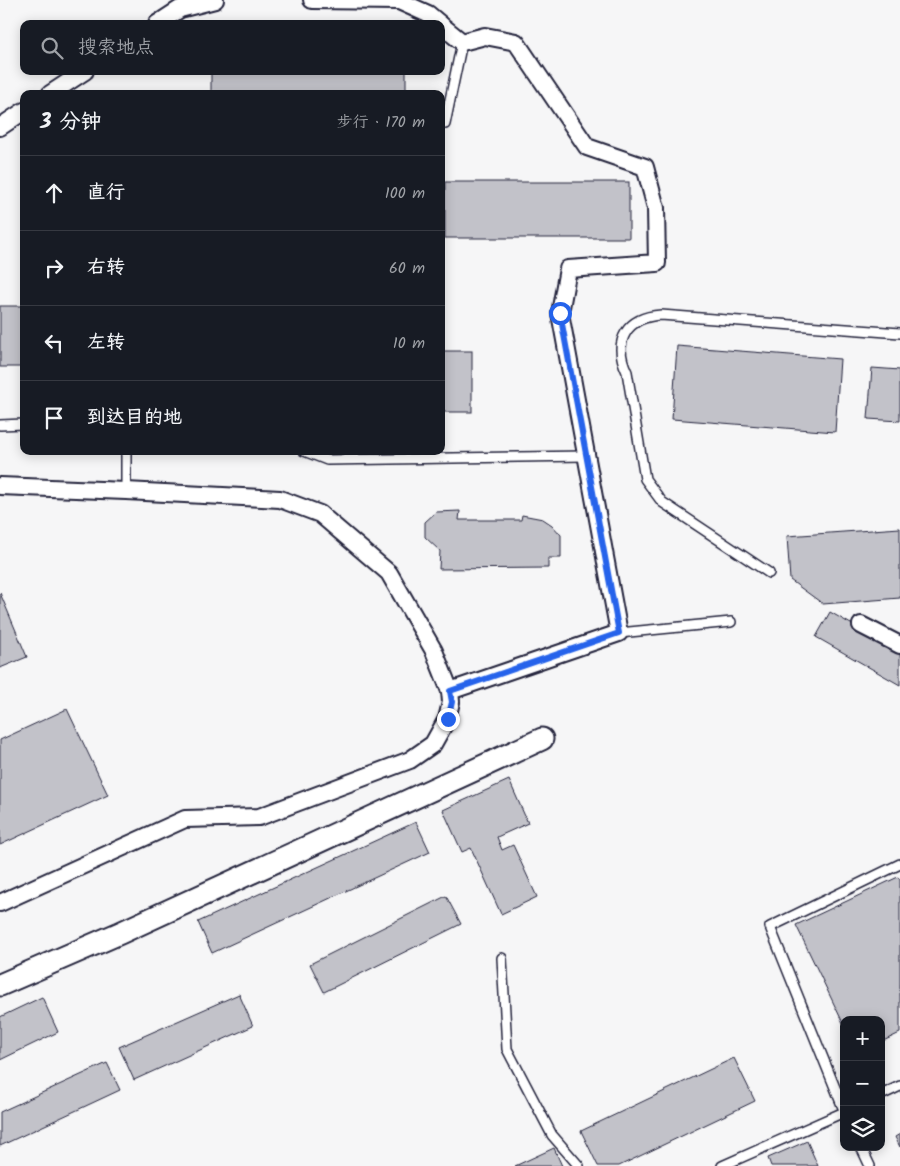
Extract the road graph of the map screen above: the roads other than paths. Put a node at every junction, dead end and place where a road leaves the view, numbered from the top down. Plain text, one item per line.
1 (215, 0) edge
2 (312, 0) edge
3 (163, 20) edge
4 (436, 20) edge
5 (445, 27) edge
6 (462, 42) junction
7 (79, 75) edge
8 (56, 90) edge
9 (20, 114) edge
10 (445, 124) edge
11 (0, 127) edge
12 (900, 334) edge
13 (20, 424) edge
14 (0, 425) edge
15 (126, 455) edge
16 (314, 455) edge
17 (586, 456) junction
18 (0, 486) edge
19 (126, 491) junction
20 (769, 573) dead end
21 (731, 622) dead end
22 (861, 625) dead end
23 (619, 633) junction
24 (900, 645) edge
25 (450, 691) junction
26 (542, 739) dead end
27 (900, 864) edge
28 (0, 902) edge
29 (502, 958) dead end
30 (0, 985) edge
31 (900, 1086) edge
32 (885, 1093) edge
33 (842, 1106) edge
34 (840, 1113) edge
35 (863, 1151) edge
36 (579, 1166) edge
37 (722, 1166) edge
38 (870, 1166) edge

1 - 3 street
2 - 4 street
5 - 6 street
6 - 10 lane
6 - 17 street
7 - 8 street
9 - 11 street
12 - 20 lane
13 - 14 lane
15 - 19 lane
16 - 17 lane
17 - 23 street
18 - 19 street
19 - 25 street
21 - 23 lane
22 - 24 street
23 - 25 street
25 - 28 street
26 - 30 street
27 - 33 lane
29 - 36 lane
31 - 32 lane
34 - 37 lane
35 - 38 lane

